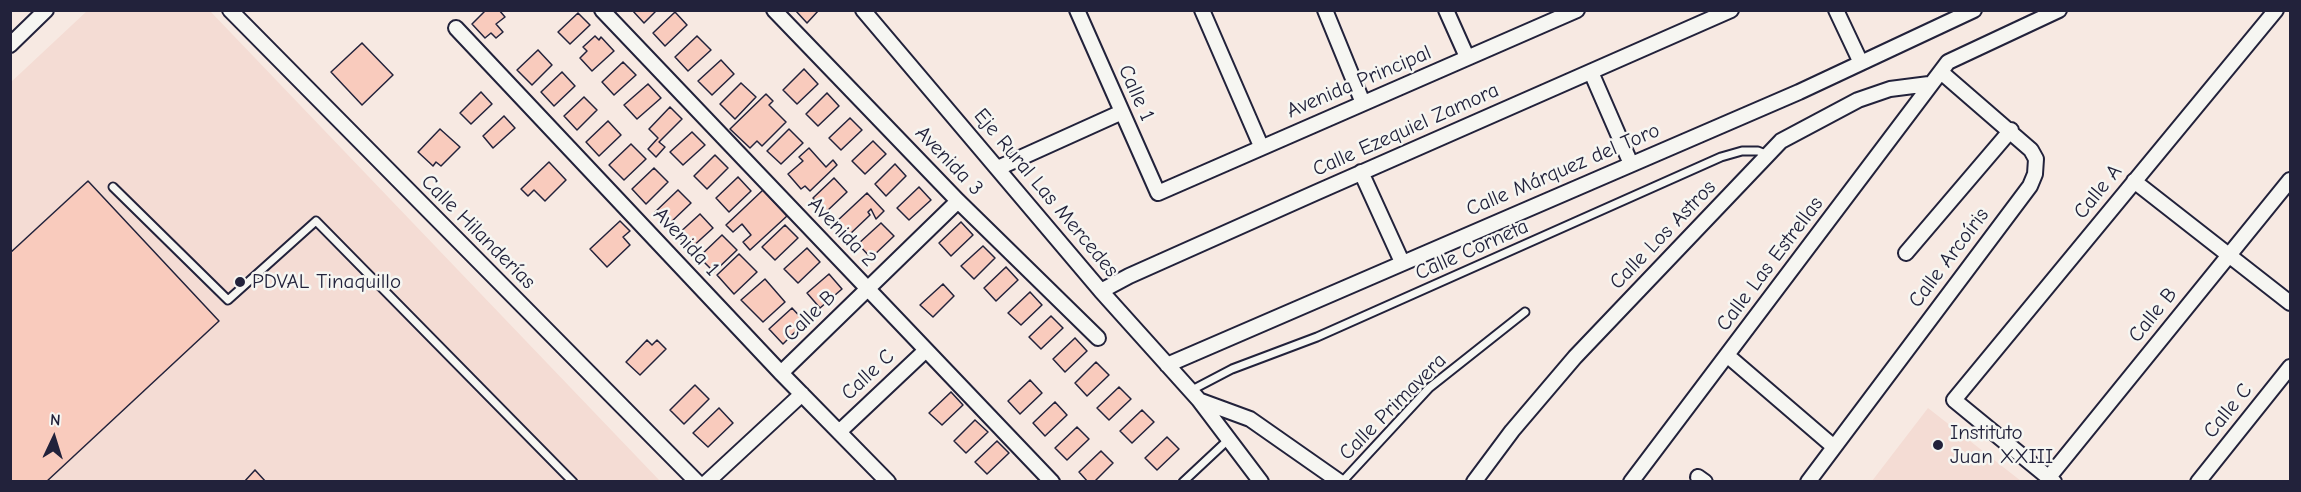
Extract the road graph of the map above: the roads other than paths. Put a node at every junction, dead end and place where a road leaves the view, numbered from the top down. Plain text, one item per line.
1 (46, 10) edge
2 (230, 10) edge
3 (602, 10) edge
4 (774, 10) edge
5 (863, 10) edge
6 (1077, 10) edge
7 (1202, 10) edge
8 (1325, 10) edge
9 (1446, 10) edge
10 (1731, 10) edge
11 (1836, 10) edge
12 (1974, 10) edge
13 (2059, 10) edge
14 (2276, 10) edge
15 (1573, 11) edge
16 (456, 28) dead end
17 (10, 45) edge
18 (1467, 57) junction
19 (1861, 63) junction
20 (1591, 72) junction
21 (1941, 72) junction
22 (1929, 84) junction
23 (1363, 103) junction
24 (1122, 112) junction
25 (2011, 130) junction
26 (1261, 146) junction
27 (1767, 155) junction
28 (1631, 164) junction
29 (998, 168) junction
30 (1360, 172) junction
31 (2290, 180) edge
32 (2134, 181) junction
33 (113, 187) dead end
34 (1158, 193) joint
35 (958, 201) junction
36 (1906, 253) dead end
37 (2230, 253) junction
38 (1402, 262) junction
39 (868, 289) junction
40 (1101, 291) junction
41 (2290, 303) edge
42 (1525, 312) dead end
43 (1098, 338) dead end
44 (926, 350) junction
45 (1728, 356) junction
46 (1167, 365) junction
47 (2290, 367) edge
48 (781, 373) junction
49 (802, 394) junction
50 (1195, 395) junction
51 (839, 432) junction
52 (1229, 439) junction
53 (1834, 447) junction
54 (2051, 479) edge
55 (573, 482) edge
56 (698, 482) edge
57 (707, 482) edge
58 (888, 482) edge
59 (1052, 482) edge
60 (1183, 482) edge
61 (1261, 482) edge
62 (1341, 482) edge
63 (1474, 482) edge
64 (1631, 482) edge
65 (1808, 482) edge
66 (2198, 482) edge

1 - 17 street
2 - 56 street, Calle Hilanderías
3 - 39 street, Avenida 2
4 - 35 street, Avenida 3
5 - 29 street, Eje Rural Las Mercedes
6 - 24 street, Calle 1
7 - 26 street
8 - 23 street
9 - 18 street
10 - 20 street, Calle Ezequiel Zamora
11 - 19 street
12 - 19 street, Calle Márquez del Toro
13 - 21 street, Calle Las Estrellas
14 - 32 street, Calle A
15 - 18 street, Avenida Principal
16 - 48 street, Avenida 1
18 - 23 street, Avenida Principal
19 - 28 street, Calle Márquez del Toro
20 - 28 street
20 - 30 street, Calle Ezequiel Zamora
21 - 22 street, Calle Las Estrellas
21 - 25 street, Calle Arcoíris
22 - 27 street, Calle Los Astros
22 - 45 street, Calle Las Estrellas
23 - 26 street, Avenida Principal
24 - 29 street
24 - 34 street, Calle 1
25 - 36 street
25 - 53 street, Calle Arcoíris
26 - 34 street, Avenida Principal
27 - 50 lane, Calle Corneta
27 - 63 street, Calle Los Astros
28 - 38 street, Calle Márquez del Toro
29 - 40 street, Eje Rural Las Mercedes
30 - 38 street
30 - 40 street, Calle Ezequiel Zamora
31 - 37 street, Calle B
32 - 37 street
32 - 54 street, Calle A
33 - 55 lane
35 - 39 street, Calle B
35 - 43 street, Avenida 3
37 - 41 street
37 - 54 street, Calle B
38 - 46 street, Calle Márquez del Toro
39 - 44 street, Avenida 2
39 - 48 street, Calle B
40 - 46 street, Eje Rural Las Mercedes
42 - 62 lane, Calle Primavera
44 - 51 street, Calle C
44 - 59 street, Avenida 2
45 - 53 street
45 - 64 street, Calle Las Estrellas
46 - 50 street, Eje Rural Las Mercedes
47 - 66 street, Calle C
48 - 49 street, Avenida 1
49 - 51 street, Avenida 1
49 - 57 street
50 - 52 street, Eje Rural Las Mercedes
50 - 62 street
51 - 58 street, Avenida 1
52 - 60 lane
52 - 61 street, Eje Rural Las Mercedes
53 - 65 street, Calle Arcoíris

